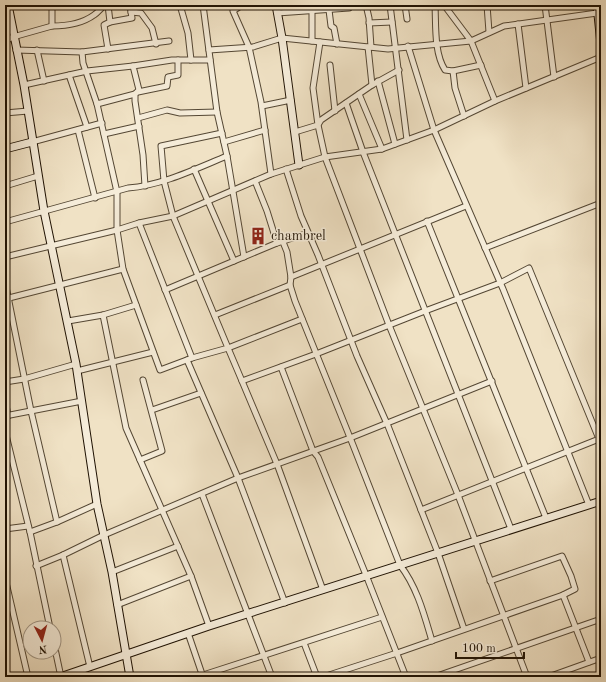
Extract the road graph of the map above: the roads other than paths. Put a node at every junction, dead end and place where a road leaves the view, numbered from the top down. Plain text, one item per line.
1 (8, 5) edge
2 (52, 5) edge
3 (105, 5) edge
4 (130, 5) edge
5 (180, 5) edge
6 (203, 5) edge
7 (242, 5) edge
8 (366, 5) edge
9 (390, 5) edge
10 (405, 5) edge
11 (435, 5) edge
12 (444, 5) edge
13 (487, 5) edge
14 (545, 5) edge
15 (597, 5) edge
16 (318, 7) edge
17 (327, 8) edge
18 (349, 8) dead end
19 (276, 9) edge
20 (312, 11) junction
21 (131, 12) junction
22 (598, 13) junction
23 (407, 19) dead end
24 (547, 20) junction
25 (110, 22) junction
26 (392, 22) junction
27 (369, 23) junction
28 (518, 24) junction
29 (52, 26) junction
30 (489, 32) junction
31 (14, 36) junction
32 (282, 38) junction
33 (5, 41) edge
34 (169, 41) dead end
35 (312, 41) junction
36 (471, 41) junction
37 (320, 42) junction
38 (156, 44) junction
39 (337, 44) junction
40 (438, 44) junction
41 (601, 44) edge
42 (408, 46) junction
43 (249, 47) junction
44 (369, 47) junction
45 (396, 48) junction
46 (108, 49) junction
47 (16, 50) junction
48 (37, 50) junction
49 (209, 50) junction
50 (82, 52) junction
51 (601, 57) edge
52 (178, 60) junction
53 (191, 60) junction
54 (210, 60) junction
55 (330, 65) dead end
56 (481, 65) junction
57 (133, 66) junction
58 (399, 70) junction
59 (87, 71) junction
60 (453, 71) junction
61 (69, 75) junction
62 (554, 77) junction
63 (44, 81) junction
64 (378, 81) junction
65 (24, 85) junction
66 (372, 85) junction
67 (526, 88) junction
68 (137, 93) junction
69 (359, 94) junction
70 (291, 100) junction
71 (495, 101) junction
72 (346, 103) junction
73 (98, 104) junction
74 (262, 106) junction
75 (28, 111) junction
76 (335, 111) junction
77 (217, 112) junction
78 (5, 113) edge
79 (464, 116) junction
80 (138, 118) junction
81 (102, 123) junction
82 (318, 124) junction
83 (139, 126) junction
84 (87, 127) junction
85 (78, 130) junction
86 (265, 130) junction
87 (434, 130) junction
88 (295, 132) junction
89 (222, 133) junction
90 (104, 134) junction
91 (408, 140) junction
92 (32, 142) junction
93 (224, 142) junction
94 (395, 144) junction
95 (5, 149) edge
96 (382, 149) junction
97 (363, 152) junction
98 (227, 156) junction
99 (325, 157) junction
100 (299, 165) junction
101 (194, 169) junction
102 (286, 169) junction
103 (270, 174) junction
104 (38, 176) junction
105 (164, 181) junction
106 (255, 181) junction
107 (5, 186) edge
108 (145, 186) junction
109 (232, 191) junction
110 (116, 192) junction
111 (95, 198) junction
112 (208, 201) junction
113 (601, 203) edge
114 (466, 206) junction
115 (44, 211) junction
116 (173, 216) junction
117 (427, 221) junction
118 (5, 222) edge
119 (139, 223) junction
120 (117, 230) junction
121 (308, 233) junction
122 (395, 234) junction
123 (283, 242) junction
124 (277, 243) junction
125 (52, 246) junction
126 (360, 248) junction
127 (485, 248) junction
128 (5, 257) edge
129 (244, 257) junction
130 (234, 261) junction
131 (321, 264) junction
132 (123, 269) junction
133 (199, 275) junction
134 (291, 277) junction
135 (5, 282) edge
136 (500, 283) junction
137 (60, 285) junction
138 (290, 285) junction
139 (165, 290) junction
140 (7, 299) edge
141 (458, 299) junction
142 (136, 305) junction
143 (425, 311) junction
144 (103, 315) junction
145 (215, 315) junction
146 (302, 319) junction
147 (68, 321) junction
148 (389, 325) junction
149 (350, 341) junction
150 (228, 348) junction
151 (153, 352) junction
152 (316, 354) junction
153 (190, 359) junction
154 (113, 362) junction
155 (77, 367) junction
156 (281, 367) junction
157 (24, 379) junction
158 (143, 380) dead end
159 (242, 381) junction
160 (492, 381) junction
161 (5, 382) edge
162 (201, 393) junction
163 (458, 394) junction
164 (5, 400) edge
165 (82, 401) junction
166 (423, 408) junction
167 (152, 410) junction
168 (31, 412) junction
169 (6, 416) edge
170 (386, 423) junction
171 (5, 431) edge
172 (350, 438) junction
173 (313, 451) junction
174 (568, 451) junction
175 (7, 452) edge
176 (140, 460) junction
177 (277, 464) junction
178 (526, 468) junction
179 (238, 478) junction
180 (492, 482) junction
181 (202, 494) junction
182 (458, 496) junction
183 (601, 501) edge
184 (97, 504) junction
185 (589, 505) junction
186 (421, 510) junction
187 (162, 511) junction
188 (546, 518) junction
189 (57, 522) junction
190 (28, 526) junction
191 (5, 529) edge
192 (511, 529) junction
193 (30, 532) junction
194 (104, 535) junction
195 (475, 540) junction
196 (178, 546) junction
197 (438, 553) junction
198 (63, 555) junction
199 (400, 565) junction
200 (36, 566) junction
201 (112, 572) junction
202 (366, 575) junction
203 (191, 576) junction
204 (5, 578) edge
205 (490, 581) junction
206 (323, 590) junction
207 (562, 595) junction
208 (285, 603) junction
209 (117, 605) junction
210 (248, 614) junction
211 (382, 616) junction
212 (503, 616) junction
213 (601, 619) edge
214 (48, 620) edge
215 (209, 626) junction
216 (576, 628) junction
217 (464, 629) junction
218 (188, 633) junction
219 (432, 641) junction
220 (304, 642) junction
221 (516, 649) junction
222 (397, 653) junction
223 (125, 654) junction
224 (264, 656) junction
225 (601, 658) edge
226 (57, 660) edge
227 (589, 662) junction
228 (90, 667) junction
229 (201, 676) edge
230 (28, 677) edge
231 (61, 677) edge
232 (130, 677) edge
233 (272, 677) edge
234 (317, 677) edge
235 (324, 677) edge
236 (406, 677) edge
237 (434, 677) edge
238 (527, 677) edge
239 (548, 677) edge

1 - 31 street
2 - 29 street
3 - 25 street
3 - 29 street
4 - 21 street
5 - 53 street
6 - 49 street
7 - 43 street
8 - 27 street
9 - 26 street
10 - 23 street
11 - 40 street
12 - 36 street
13 - 30 street
14 - 24 street
15 - 22 street
16 - 17 street
16 - 20 street
17 - 18 street
17 - 39 street
19 - 20 street
19 - 32 street
20 - 35 street
21 - 25 street
21 - 38 street
22 - 24 street
22 - 41 street
24 - 28 street
24 - 62 street
25 - 46 street
26 - 27 street
26 - 45 street
27 - 44 street
28 - 30 street
28 - 67 street
29 - 31 street
30 - 36 street
31 - 33 street
31 - 47 street
32 - 35 street
32 - 43 street
32 - 70 street
34 - 38 street
35 - 37 street
36 - 40 street
36 - 56 street
37 - 39 street
37 - 82 street
38 - 46 street
39 - 44 street
40 - 42 street
40 - 60 street
42 - 45 street
42 - 87 street
43 - 49 street
43 - 74 street
44 - 45 street
44 - 66 street
45 - 58 street
46 - 50 street
47 - 48 street
47 - 65 street
48 - 50 street
48 - 63 street
49 - 54 street
50 - 59 street
51 - 62 street
52 - 53 street
52 - 57 street
52 - 68 street
53 - 54 street
54 - 77 street
55 - 76 street
56 - 60 street
56 - 71 street
57 - 59 street
57 - 68 street
58 - 64 street
58 - 91 street
59 - 61 street
59 - 73 street
60 - 79 street
61 - 63 street
61 - 84 street
62 - 67 street
63 - 65 street
64 - 66 street
64 - 94 street
65 - 75 street
66 - 69 street
67 - 71 street
68 - 73 street
68 - 80 street
69 - 72 street
69 - 96 street
70 - 74 street
70 - 88 street
71 - 79 street
72 - 76 street
72 - 97 street
73 - 81 street
74 - 86 street
75 - 78 street
75 - 92 street
76 - 82 street
77 - 80 street
77 - 89 street
79 - 87 street
80 - 83 street
81 - 84 street
81 - 90 street
82 - 88 street
82 - 99 street
83 - 90 street
83 - 108 street
84 - 85 street
85 - 92 street
85 - 111 street
86 - 93 street
86 - 103 street
87 - 91 street
87 - 114 street
88 - 100 street
89 - 93 street
89 - 105 street
90 - 110 street
91 - 94 street
92 - 95 street
92 - 104 street
93 - 98 street
94 - 96 street
96 - 97 street
97 - 99 street
97 - 122 street
98 - 101 street
98 - 109 street
99 - 100 street
99 - 126 street
100 - 102 street
101 - 105 street
101 - 112 street
102 - 103 street
102 - 121 street
103 - 106 street
104 - 107 street
104 - 115 street
105 - 108 street
105 - 116 street
106 - 109 street
106 - 124 street
108 - 110 street
109 - 112 street
109 - 129 street
110 - 111 street
110 - 120 street
111 - 115 street
112 - 116 street
112 - 130 street
113 - 127 street
114 - 117 street
114 - 127 street
115 - 118 street
115 - 125 street
116 - 119 street
116 - 133 street
117 - 122 street
117 - 141 street
119 - 120 street
119 - 139 street
120 - 125 street
120 - 132 street
121 - 123 street
121 - 131 street
122 - 126 street
122 - 143 street
123 - 124 street
123 - 134 street
124 - 129 street
125 - 128 street
125 - 137 street
126 - 131 street
126 - 148 street
127 - 136 street
129 - 130 street
130 - 133 street
131 - 134 street
131 - 149 street
132 - 137 street
132 - 142 street
133 - 139 street
133 - 145 street
134 - 138 street
135 - 140 street
136 - 141 street
136 - 174 street
136 - 174 street
137 - 140 street
137 - 147 street
138 - 145 street
138 - 146 street
139 - 153 street
140 - 157 street
141 - 143 street
141 - 160 street
142 - 144 street
142 - 151 street
143 - 148 street
143 - 163 street
144 - 147 street
144 - 154 street
145 - 150 street
146 - 150 street
146 - 152 street
147 - 155 street
148 - 149 street
148 - 166 street
149 - 152 street
149 - 170 street
150 - 153 street
150 - 159 street
151 - 153 street
151 - 154 street
152 - 156 street
152 - 172 street
153 - 162 street
154 - 155 street
154 - 176 street
155 - 157 street
155 - 165 street
156 - 159 street
156 - 173 street
157 - 161 street
157 - 168 street
158 - 167 street
159 - 177 street
160 - 163 street
160 - 178 street
162 - 167 street
162 - 179 street
163 - 166 street
163 - 180 street
164 - 169 street
165 - 168 street
165 - 184 street
166 - 170 street
166 - 182 street
167 - 176 street
168 - 169 street
168 - 189 street
170 - 172 street
170 - 186 street
171 - 175 street
172 - 173 street
172 - 199 street
173 - 177 street
173 - 202 street
174 - 178 street
174 - 185 street
175 - 190 street
176 - 187 street
177 - 179 street
177 - 206 street
178 - 180 street
178 - 188 street
179 - 181 street
179 - 208 street
180 - 182 street
180 - 192 street
181 - 187 street
181 - 210 street
182 - 186 street
182 - 195 street
183 - 185 street
184 - 189 street
184 - 194 street
185 - 188 street
186 - 197 street
187 - 194 street
187 - 196 street
188 - 192 street
189 - 193 street
190 - 191 street
190 - 193 street
192 - 195 street
193 - 200 street
194 - 198 street
194 - 201 street
195 - 197 street
195 - 205 street
196 - 201 street
196 - 203 street
197 - 199 street
197 - 217 street
198 - 200 street
198 - 228 street
199 - 202 street
199 - 219 street
200 - 214 street
201 - 209 street
202 - 206 street
202 - 211 street
203 - 209 street
203 - 215 street
204 - 230 street
205 - 207 street
205 - 212 street
206 - 208 street
207 - 212 street
207 - 216 street
208 - 210 street
209 - 223 street
210 - 215 street
210 - 224 street
211 - 220 street
211 - 222 street
212 - 217 street
212 - 221 street
213 - 216 street
215 - 218 street
216 - 221 street
216 - 227 street
217 - 219 street
218 - 223 street
218 - 229 street
219 - 222 street
220 - 224 street
220 - 234 street
221 - 237 street
221 - 238 street
222 - 235 street
222 - 236 street
223 - 228 street
223 - 232 street
224 - 229 street
224 - 233 street
225 - 227 street
226 - 231 street
227 - 239 street
228 - 231 street

